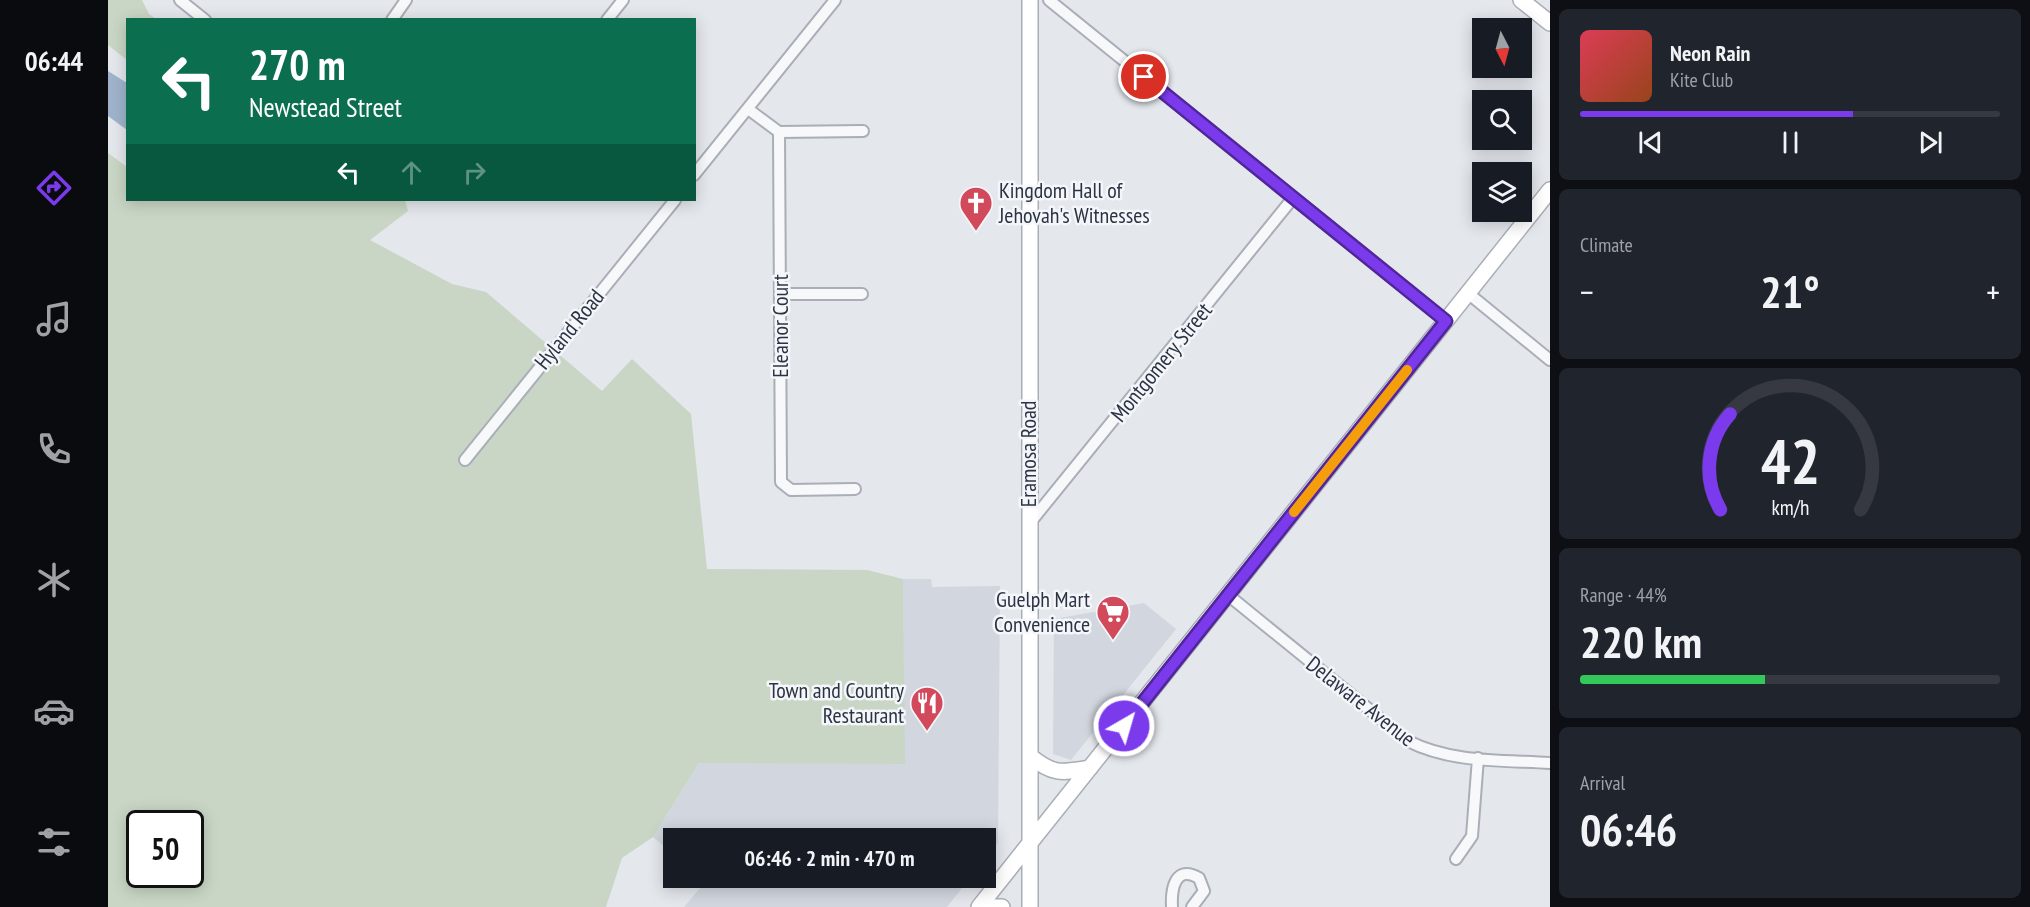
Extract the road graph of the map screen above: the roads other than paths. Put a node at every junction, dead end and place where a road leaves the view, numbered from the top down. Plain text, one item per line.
1 (180, 0) edge
2 (405, 0) edge
3 (623, 0) edge
4 (835, 0) edge
5 (1030, 0) edge
6 (1049, 0) edge
7 (1521, 0) edge
8 (202, 18) edge
9 (393, 18) edge
10 (609, 18) edge
11 (1550, 23) edge
12 (748, 109) junction
13 (863, 131) dead end
14 (779, 132) junction
15 (696, 173) edge
16 (1550, 190) edge
17 (1293, 198) junction
18 (674, 201) edge
19 (780, 294) junction
20 (862, 294) dead end
21 (1468, 294) junction
22 (1446, 321) junction
23 (1550, 360) edge
24 (465, 459) dead end
25 (855, 489) dead end
26 (1028, 525) junction
27 (1228, 595) junction
28 (1030, 756) junction
29 (1478, 758) junction
30 (1550, 763) edge
31 (1090, 768) junction
32 (1030, 844) junction
33 (1456, 859) dead end
34 (980, 907) edge
35 (985, 907) edge
36 (1002, 907) edge
37 (1030, 907) edge
38 (1172, 907) edge
39 (1192, 907) edge

1 - 8 street
2 - 9 street
3 - 10 street
4 - 12 street
5 - 26 main road, Eramosa Road
6 - 17 street
7 - 11 main road
12 - 14 street
12 - 15 street
13 - 14 street
14 - 19 street, Eleanor Court
16 - 21 main road
17 - 22 street
17 - 26 street, Montgomery Street
18 - 24 street, Hyland Road
19 - 20 street
19 - 25 street, Eleanor Court
21 - 22 main road
21 - 23 street
22 - 27 main road
26 - 28 main road, Eramosa Road
27 - 29 street, Delaware Avenue
27 - 31 main road
28 - 31 main road
28 - 32 main road, Eramosa Road
29 - 30 street, Delaware Avenue
29 - 33 street
31 - 32 main road
32 - 34 main road
32 - 37 main road, Eramosa Road
35 - 36 main road
38 - 39 street

